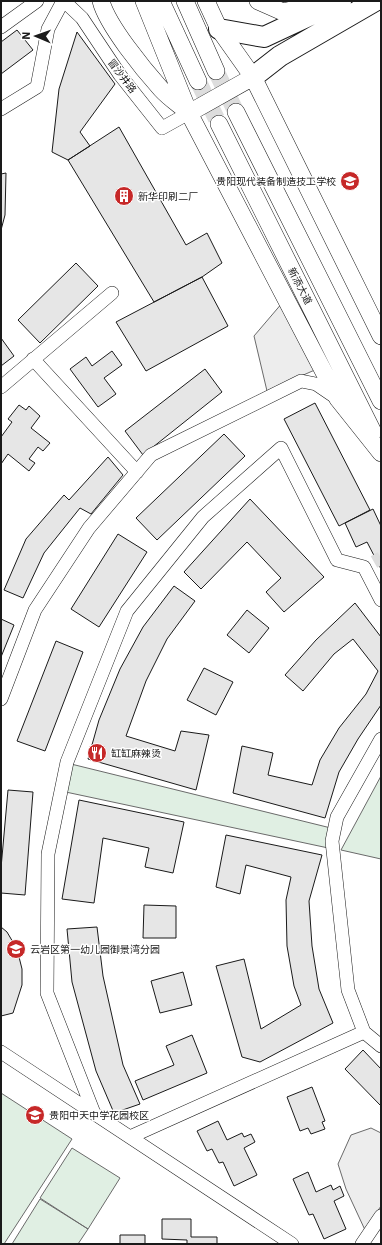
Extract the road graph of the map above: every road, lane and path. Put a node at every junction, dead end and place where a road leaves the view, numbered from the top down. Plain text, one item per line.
1 (37, 1) edge
2 (63, 1) edge
3 (102, 1) edge
4 (144, 1) edge
5 (161, 1) edge
6 (185, 1) edge
7 (206, 1) edge
8 (258, 1) edge
9 (328, 1) edge
10 (341, 1) edge
11 (375, 1) edge
12 (1, 27) edge
13 (219, 29) junction
14 (216, 71) tunnel mouth
15 (253, 77) junction
16 (198, 81) tunnel mouth
17 (1, 109) edge
18 (236, 112) tunnel mouth
19 (189, 113) junction
20 (219, 124) tunnel mouth
21 (112, 293) dead end
22 (381, 336) edge
23 (34, 359) junction
24 (1, 387) edge
25 (338, 399) junction
26 (381, 400) edge
27 (381, 448) edge
28 (381, 453) edge
29 (137, 472) junction
30 (381, 600) edge
31 (1, 699) edge
32 (381, 739) edge
33 (364, 1032) junction
34 (381, 1046) edge
35 (1, 1052) edge
36 (94, 1113) junction
37 (130, 1137) junction
38 (381, 1216) edge
39 (292, 1244) edge
40 (362, 1244) edge

1 - 12 street
2 - 17 street
2 - 19 street, 冒沙井路
3 - 19 main road
4 - 19 main road
5 - 16 main road
6 - 14 main road
7 - 13 main road
8 - 9 main road
10 - 13 highway
11 - 15 highway
13 - 15 main road
15 - 19 main road
15 - 22 main road
18 - 26 main road, 新添大道
19 - 25 main road
20 - 27 main road, 新添大道
21 - 23 street
23 - 24 street
23 - 29 street
25 - 28 main road
25 - 29 street
29 - 31 street
30 - 36 street
32 - 33 street
33 - 34 street
33 - 37 street
35 - 36 street
36 - 37 street
37 - 39 street
38 - 40 street

